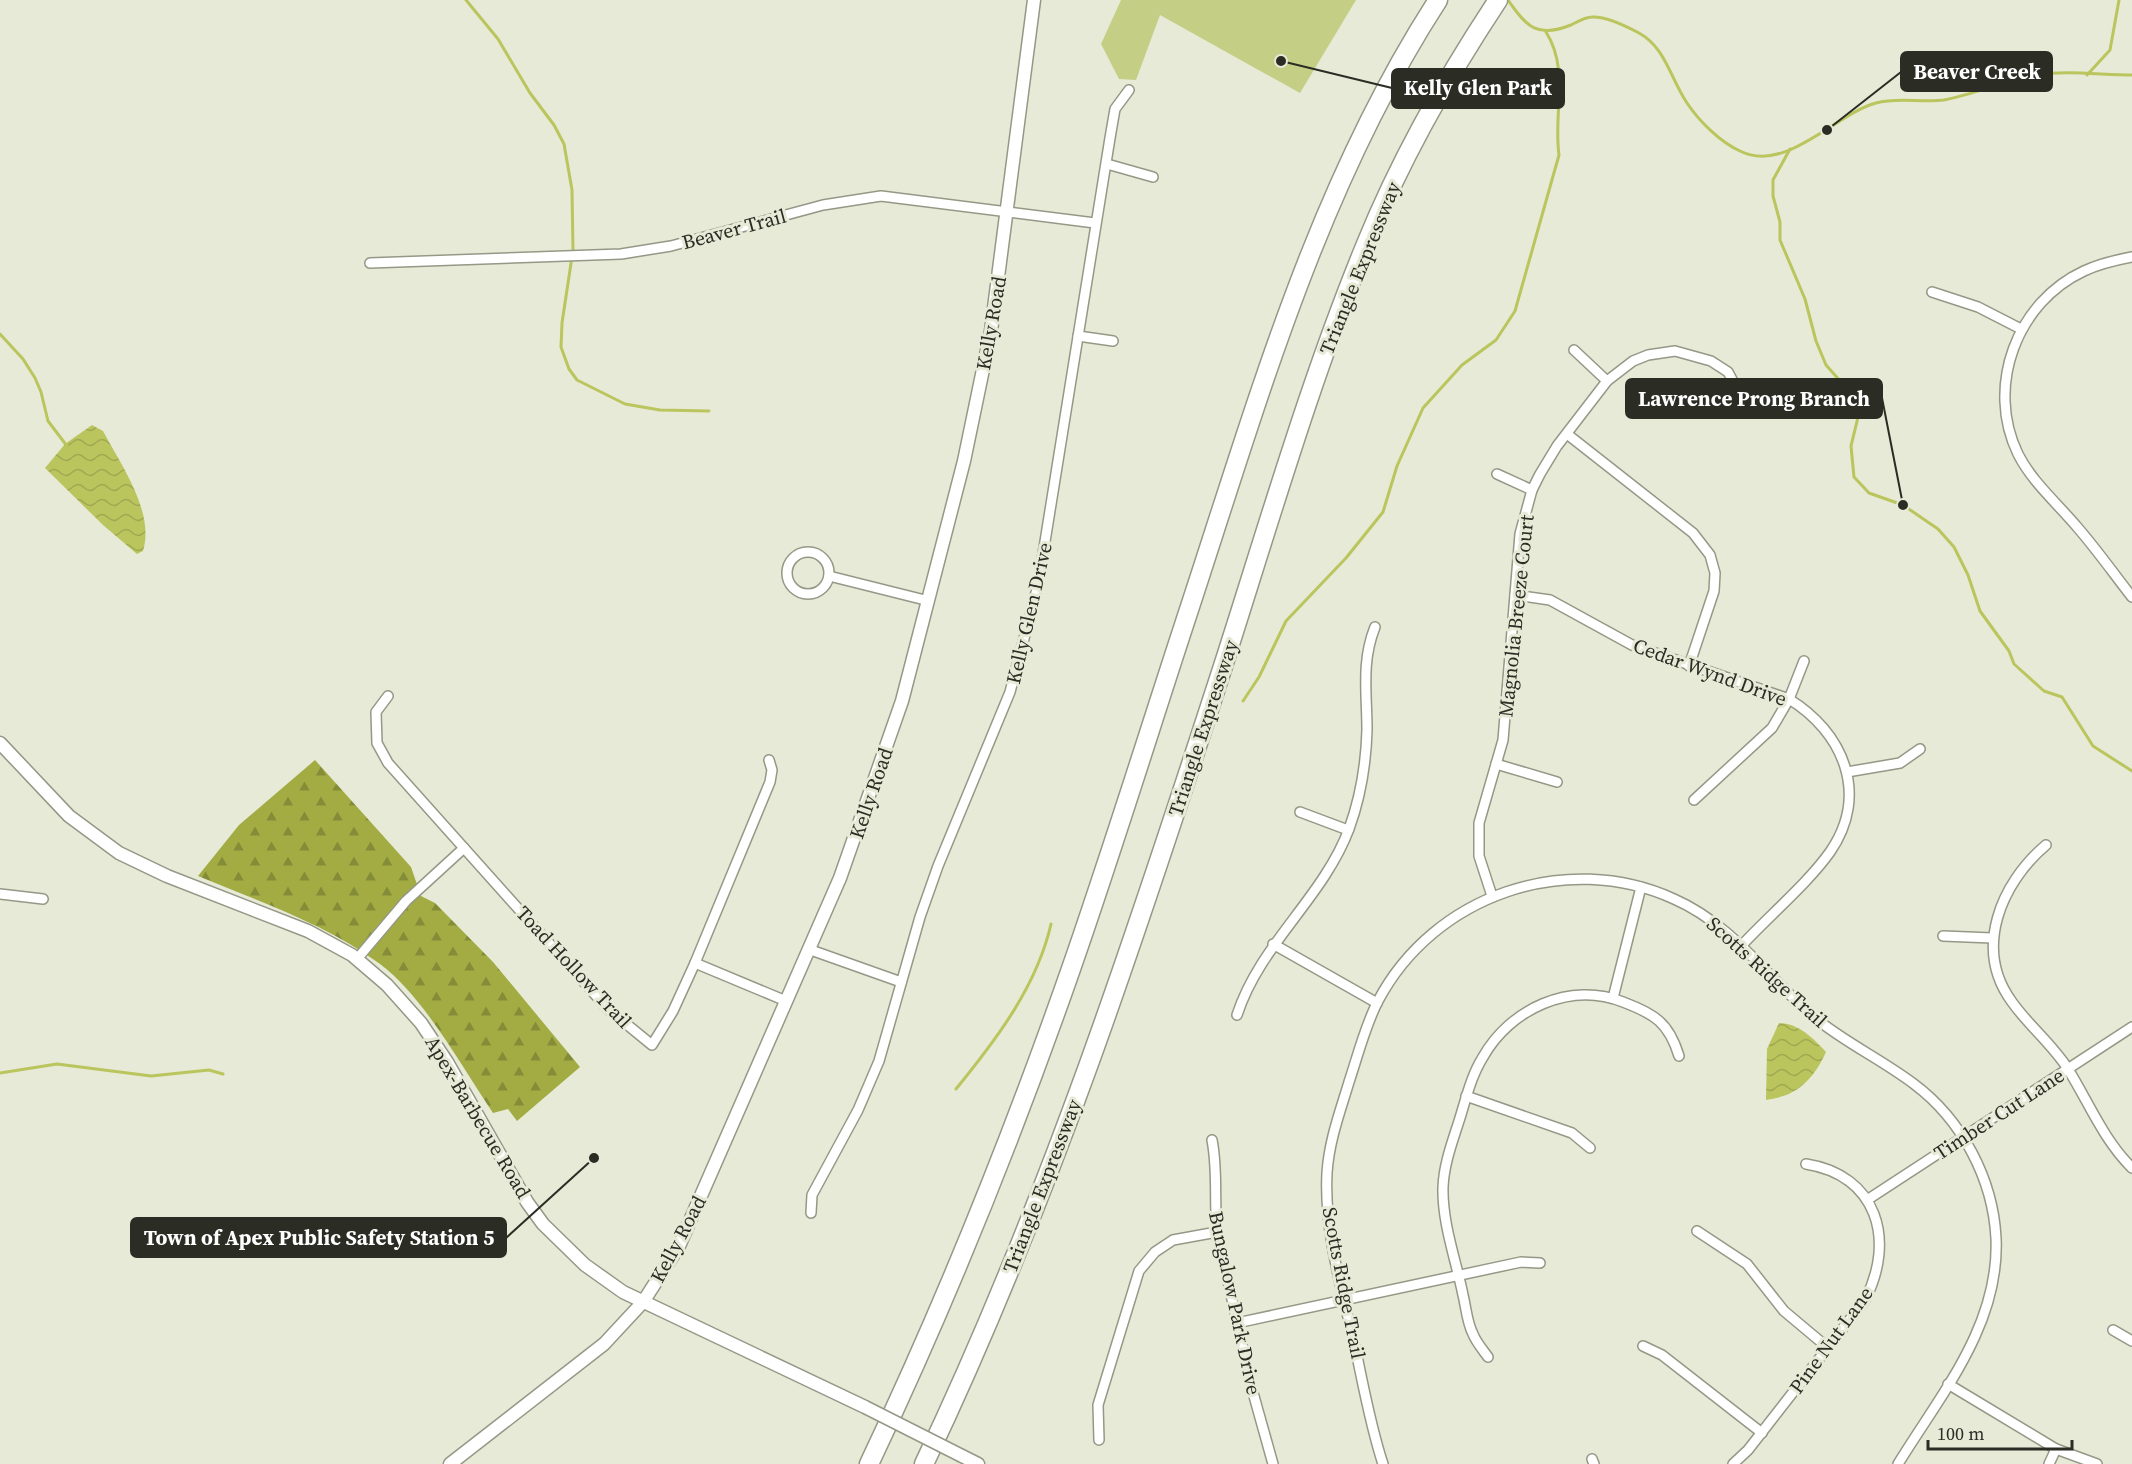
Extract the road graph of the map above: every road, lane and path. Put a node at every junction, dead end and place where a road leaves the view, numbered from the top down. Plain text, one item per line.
1 (1034, 0) edge
2 (1438, 0) edge
3 (1498, 0) edge
4 (1129, 90) dead end
5 (1107, 164) junction
6 (1154, 177) dead end
7 (1008, 213) junction
8 (1095, 223) junction
9 (2132, 257) edge
10 (370, 263) dead end
11 (1932, 292) dead end
12 (2021, 329) junction
13 (1078, 336) junction
14 (1113, 340) dead end
15 (1574, 350) dead end
16 (1607, 381) junction
17 (1745, 404) dead end
18 (1567, 434) junction
19 (1497, 474) dead end
20 (1532, 490) junction
21 (829, 576) junction
22 (1515, 596) junction
23 (2132, 597) edge
24 (928, 601) junction
25 (1375, 627) dead end
26 (1804, 661) dead end
27 (1689, 666) junction
28 (388, 696) dead end
29 (1789, 699) junction
30 (0, 743) edge
31 (1920, 749) dead end
32 (769, 760) dead end
33 (1496, 764) junction
34 (1847, 772) junction
35 (1557, 782) dead end
36 (1694, 800) dead end
37 (1300, 812) dead end
38 (1348, 830) junction
39 (2046, 845) dead end
40 (464, 848) junction
41 (1641, 887) junction
42 (0, 894) edge
43 (1492, 896) junction
44 (43, 899) dead end
45 (1943, 936) dead end
46 (1992, 938) junction
47 (1273, 944) junction
48 (1742, 945) junction
49 (807, 949) junction
50 (357, 959) junction
51 (695, 963) junction
52 (901, 982) junction
53 (1613, 998) junction
54 (786, 1001) junction
55 (1377, 1003) junction
56 (1237, 1015) dead end
57 (2132, 1027) edge
58 (1679, 1056) dead end
59 (2068, 1069) junction
60 (1467, 1096) junction
61 (1963, 1137) junction
62 (1212, 1140) dead end
63 (1590, 1148) dead end
64 (1806, 1164) dead end
65 (2132, 1168) edge
66 (1867, 1200) junction
67 (811, 1213) dead end
68 (1697, 1230) dead end
69 (1217, 1232) junction
70 (1540, 1263) dead end
71 (1459, 1275) junction
72 (1344, 1300) junction
73 (643, 1302) junction
74 (1237, 1323) junction
75 (2113, 1330) dead end
76 (2132, 1341) edge
77 (1643, 1346) dead end
78 (1827, 1347) junction
79 (1488, 1357) dead end
80 (1948, 1384) junction
81 (1762, 1433) junction
82 (1100, 1440) dead end
83 (2056, 1449) junction
84 (450, 1464) edge
85 (869, 1464) edge
86 (924, 1464) edge
87 (978, 1464) edge
88 (1273, 1464) edge
89 (1383, 1464) edge
90 (1733, 1464) edge
91 (1898, 1464) edge
92 (2049, 1464) edge
93 (2097, 1464) edge

1 - 7 street, Kelly Road
2 - 85 highway
3 - 86 highway, Triangle Expressway
4 - 5 street, Kelly Glen Drive
5 - 6 street
5 - 8 street, Kelly Glen Drive
7 - 8 street, Beaver Trail
7 - 10 street, Beaver Trail
7 - 24 street, Kelly Road
8 - 13 street, Kelly Glen Drive
9 - 12 street
11 - 12 street
12 - 23 street
13 - 14 street
13 - 52 street, Kelly Glen Drive
15 - 16 street
16 - 17 street, Magnolia Breeze Court
16 - 18 street, Magnolia Breeze Court
18 - 20 street, Magnolia Breeze Court
18 - 27 street
19 - 20 street
20 - 22 street, Magnolia Breeze Court
21 - 21 street
21 - 24 street
22 - 27 street, Cedar Wynd Drive
22 - 33 street, Magnolia Breeze Court
24 - 49 street, Kelly Road
25 - 38 street
26 - 29 street
27 - 29 street, Cedar Wynd Drive
28 - 40 street, Toad Hollow Trail
29 - 34 street, Cedar Wynd Drive
29 - 36 street
30 - 50 street, Apex-Barbecue Road
31 - 34 street
32 - 51 street, Toad Hollow Trail
33 - 35 street
33 - 43 street, Magnolia Breeze Court
34 - 48 street, Cedar Wynd Drive
37 - 38 street
38 - 47 street
39 - 46 street
40 - 50 street
40 - 51 street, Toad Hollow Trail
41 - 43 street, Scotts Ridge Trail
41 - 48 street, Scotts Ridge Trail
41 - 53 street
42 - 44 street
43 - 55 street, Scotts Ridge Trail
45 - 46 street
46 - 59 street
47 - 55 street
47 - 56 street
48 - 61 street, Scotts Ridge Trail
49 - 52 street
49 - 54 street, Kelly Road
50 - 73 street, Apex-Barbecue Road
51 - 54 street
52 - 67 street, Kelly Glen Drive
53 - 58 street
53 - 60 street
54 - 73 street, Kelly Road
55 - 72 street, Scotts Ridge Trail
57 - 59 street, Timber Cut Lane
59 - 61 street, Timber Cut Lane
59 - 65 street
60 - 63 street
60 - 71 street
61 - 66 street, Timber Cut Lane
61 - 80 street, Scotts Ridge Trail
62 - 69 street, Bungalow Park Drive
64 - 66 street, Pine Nut Lane
66 - 78 street, Pine Nut Lane
68 - 78 street
69 - 74 street, Bungalow Park Drive
69 - 82 street
70 - 71 street
71 - 72 street
71 - 79 street
72 - 74 street
72 - 89 street, Scotts Ridge Trail
73 - 84 street, Kelly Road
73 - 87 street, Apex-Barbecue Road, bridge
74 - 88 street, Bungalow Park Drive
75 - 76 street
77 - 81 street
78 - 81 street, Pine Nut Lane
80 - 83 street
80 - 91 street, Scotts Ridge Trail
81 - 90 street, Pine Nut Lane
83 - 92 street
83 - 93 street

